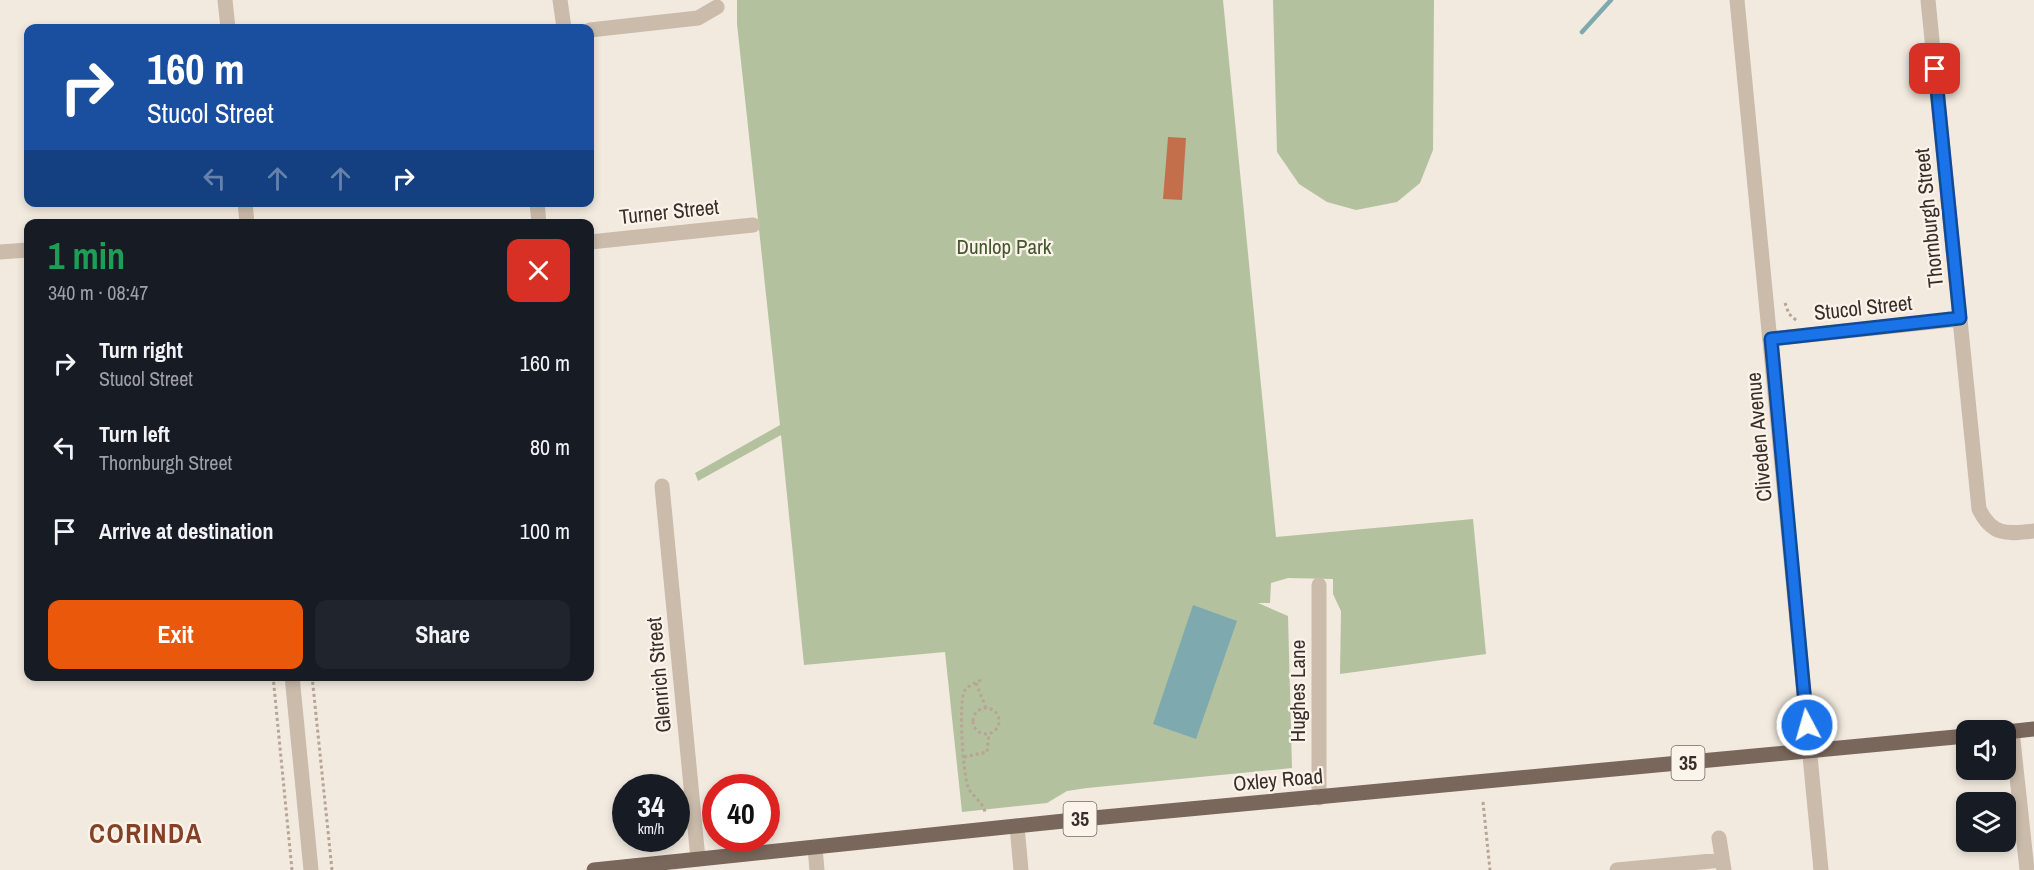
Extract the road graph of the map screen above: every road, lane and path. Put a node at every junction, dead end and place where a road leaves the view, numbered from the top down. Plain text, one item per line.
1 (225, 0) edge
2 (560, 0) edge
3 (1737, 0) edge
4 (1929, 0) edge
5 (717, 7) dead end
6 (228, 24) edge
7 (563, 24) edge
8 (594, 30) edge
9 (753, 225) dead end
10 (594, 242) edge
11 (24, 250) edge
12 (0, 252) edge
13 (1785, 303) dead end
14 (1960, 318) junction
15 (1802, 323) dead end
16 (1771, 339) junction
17 (662, 486) dead end
18 (2034, 531) edge
19 (1319, 585) dead end
20 (981, 680) dead end
21 (273, 681) edge
22 (292, 681) edge
23 (313, 681) edge
24 (976, 683) junction
25 (986, 708) junction
26 (2034, 729) edge
27 (2016, 731) edge
28 (989, 734) junction
29 (1956, 737) edge
30 (1809, 752) junction
31 (964, 757) junction
32 (2015, 780) edge
33 (1319, 798) junction
34 (1483, 802) dead end
35 (985, 813) dead end
36 (1017, 826) junction
37 (1719, 838) dead end
38 (815, 848) junction
39 (698, 859) junction
40 (1723, 865) edge
41 (292, 870) edge
42 (311, 870) edge
43 (332, 870) edge
44 (594, 870) edge
45 (817, 870) edge
46 (1021, 870) edge
47 (1490, 870) edge
48 (1617, 870) edge
49 (1821, 870) edge
50 (2027, 870) edge

1 - 6 street
2 - 7 street
3 - 16 street, Cliveden Avenue
4 - 14 street, Thornburgh Street
5 - 8 street
9 - 10 street, Turner Street
11 - 12 street
13 - 15 path
14 - 16 street, Stucol Street
14 - 18 street, Thornburgh Street
16 - 30 street, Cliveden Avenue
17 - 39 street, Glenrich Street
19 - 33 street, Hughes Lane
20 - 24 path
21 - 41 path
22 - 42 street
23 - 43 path
24 - 25 path
24 - 31 path
25 - 28 path
25 - 28 path
26 - 27 main road
28 - 31 path
29 - 30 main road, Oxley Road / 35
30 - 33 main road, Oxley Road / 35
30 - 49 street, Cliveden Avenue
31 - 35 path
32 - 50 street
33 - 36 main road, Oxley Road / 35
34 - 47 path
36 - 38 main road, Oxley Road / 35
36 - 46 street
37 - 40 street
38 - 39 main road, Oxley Road / 35
38 - 45 street
39 - 44 main road, Oxley Road / 35
40 - 48 street

